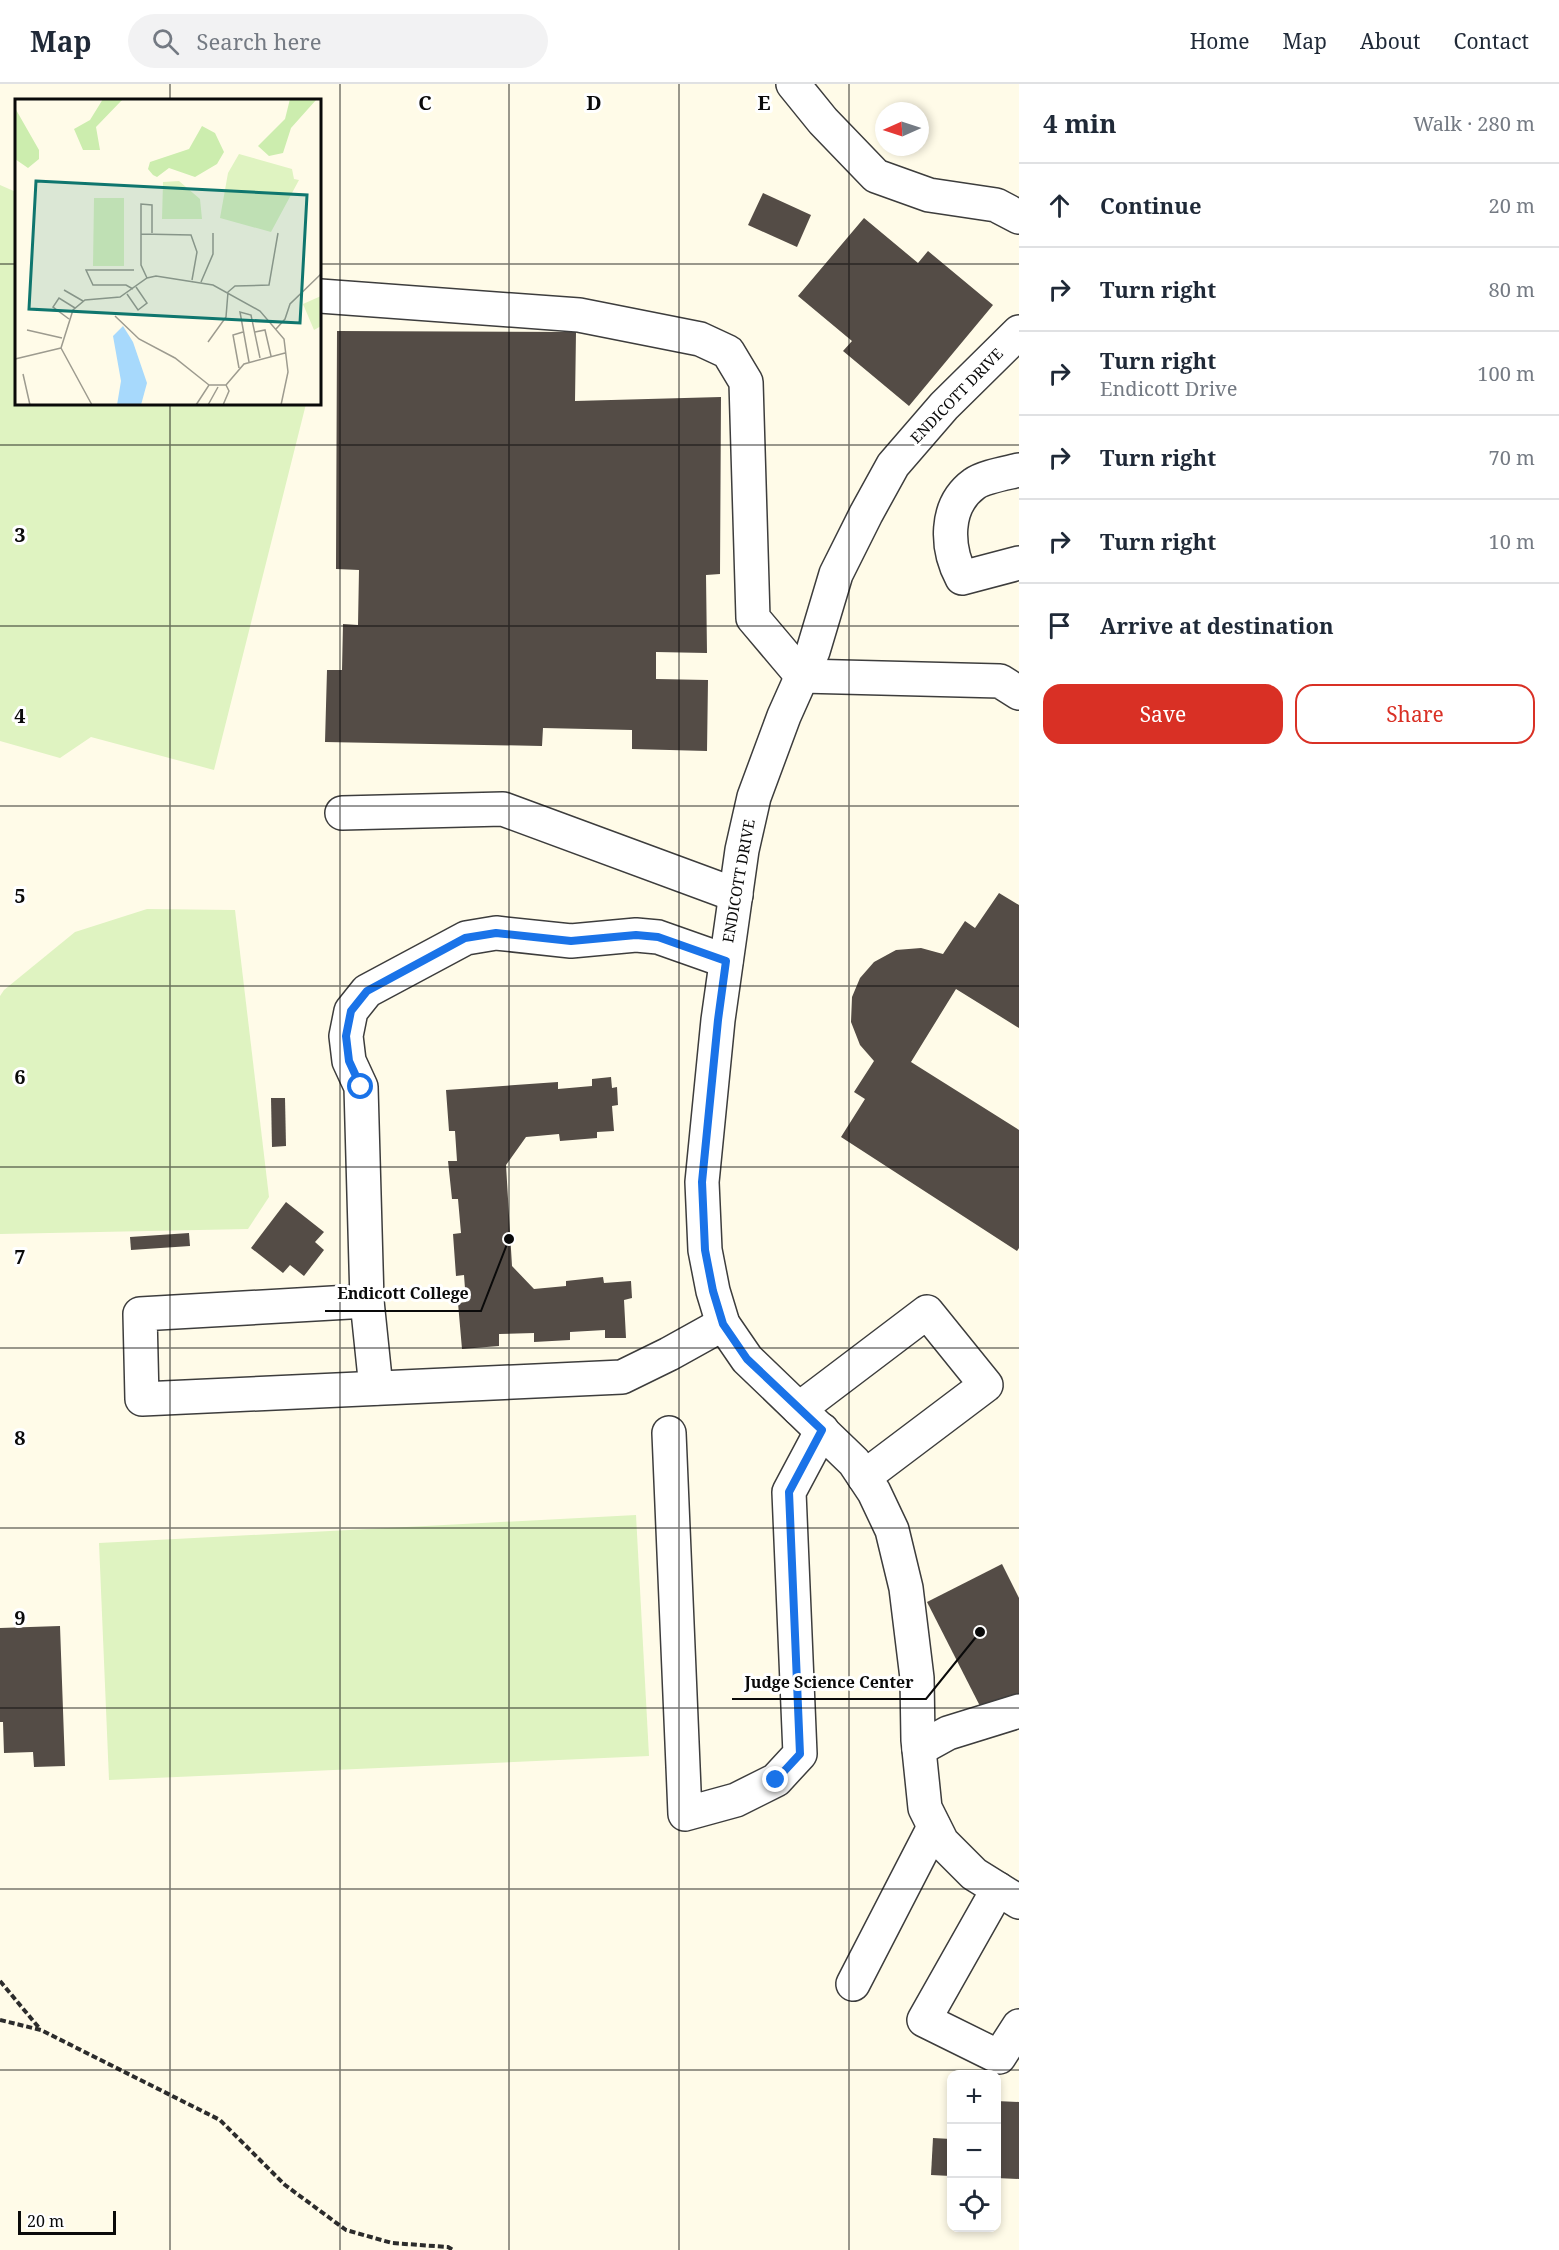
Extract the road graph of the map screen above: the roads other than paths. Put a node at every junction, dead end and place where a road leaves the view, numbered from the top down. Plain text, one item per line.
1 (794, 84) edge
2 (1019, 217) edge
3 (321, 296) edge
4 (1019, 332) edge
5 (1019, 470) edge
6 (1019, 563) edge
7 (802, 676) junction
8 (1019, 693) edge
9 (342, 813) dead end
10 (735, 895) junction
11 (726, 961) junction
12 (367, 1301) junction
13 (723, 1324) junction
14 (376, 1388) junction
15 (810, 1420) junction
16 (669, 1433) dead end
17 (864, 1477) junction
18 (1019, 1711) edge
19 (919, 1749) junction
20 (934, 1827) junction
21 (1008, 1895) edge
22 (853, 1984) dead end
23 (1019, 2026) edge

1 - 2 street
3 - 7 street
4 - 7 street, ENDICOTT DRIVE
5 - 6 street
7 - 8 street
7 - 10 street, ENDICOTT DRIVE
9 - 10 street
10 - 11 street, ENDICOTT DRIVE
11 - 12 street
11 - 13 street, ENDICOTT DRIVE
12 - 14 street
12 - 14 street
13 - 14 street
13 - 15 street, ENDICOTT DRIVE
15 - 16 street
15 - 17 street, ENDICOTT DRIVE
15 - 17 street
17 - 19 street, ENDICOTT DRIVE
18 - 19 street
19 - 20 street, ENDICOTT DRIVE
20 - 21 street, ENDICOTT DRIVE
20 - 22 street
21 - 23 street

